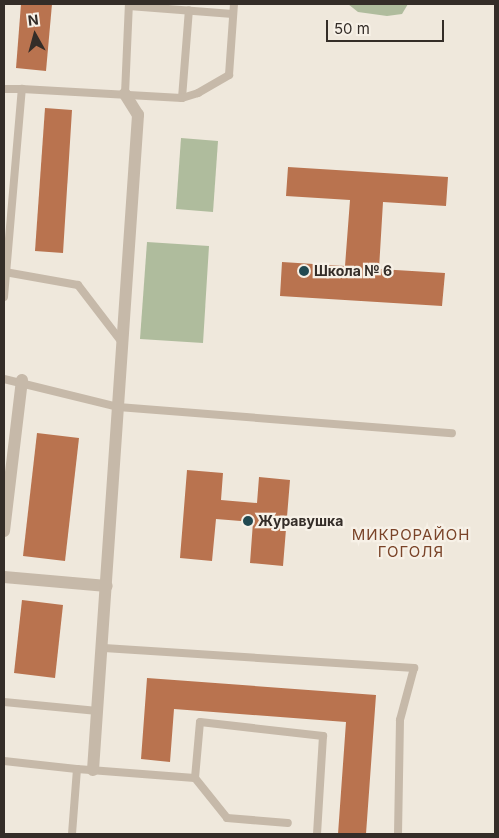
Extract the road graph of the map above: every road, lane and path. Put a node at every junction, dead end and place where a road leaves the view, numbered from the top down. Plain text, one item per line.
1 (234, 4) edge
2 (129, 5) edge
3 (190, 10) junction
4 (233, 14) junction
5 (4, 89) edge
6 (22, 89) junction
7 (124, 94) junction
8 (182, 98) junction
9 (6, 273) edge
10 (4, 297) edge
11 (123, 345) junction
12 (4, 379) edge
13 (22, 380) junction
14 (118, 407) junction
15 (452, 433) dead end
16 (4, 531) edge
17 (4, 577) edge
18 (107, 586) junction
19 (104, 648) junction
20 (4, 702) edge
21 (98, 711) junction
22 (4, 761) edge
23 (77, 768) junction
24 (93, 770) junction
25 (195, 778) junction
26 (288, 823) dead end
27 (72, 834) edge
28 (317, 834) edge
29 (398, 834) edge

1 - 4 lane
2 - 3 lane
2 - 7 lane
3 - 4 lane
3 - 8 lane
4 - 8 lane
5 - 6 lane
6 - 7 lane
6 - 9 lane
7 - 8 lane
7 - 11 street
9 - 10 lane
9 - 11 lane
11 - 14 street
12 - 13 lane
13 - 14 lane
13 - 16 street
14 - 15 lane
14 - 18 street
17 - 18 street
18 - 19 street
19 - 21 street
19 - 29 lane
20 - 21 lane
21 - 24 street
22 - 23 lane
23 - 24 lane
23 - 27 lane
24 - 25 lane
25 - 26 lane
25 - 28 lane

